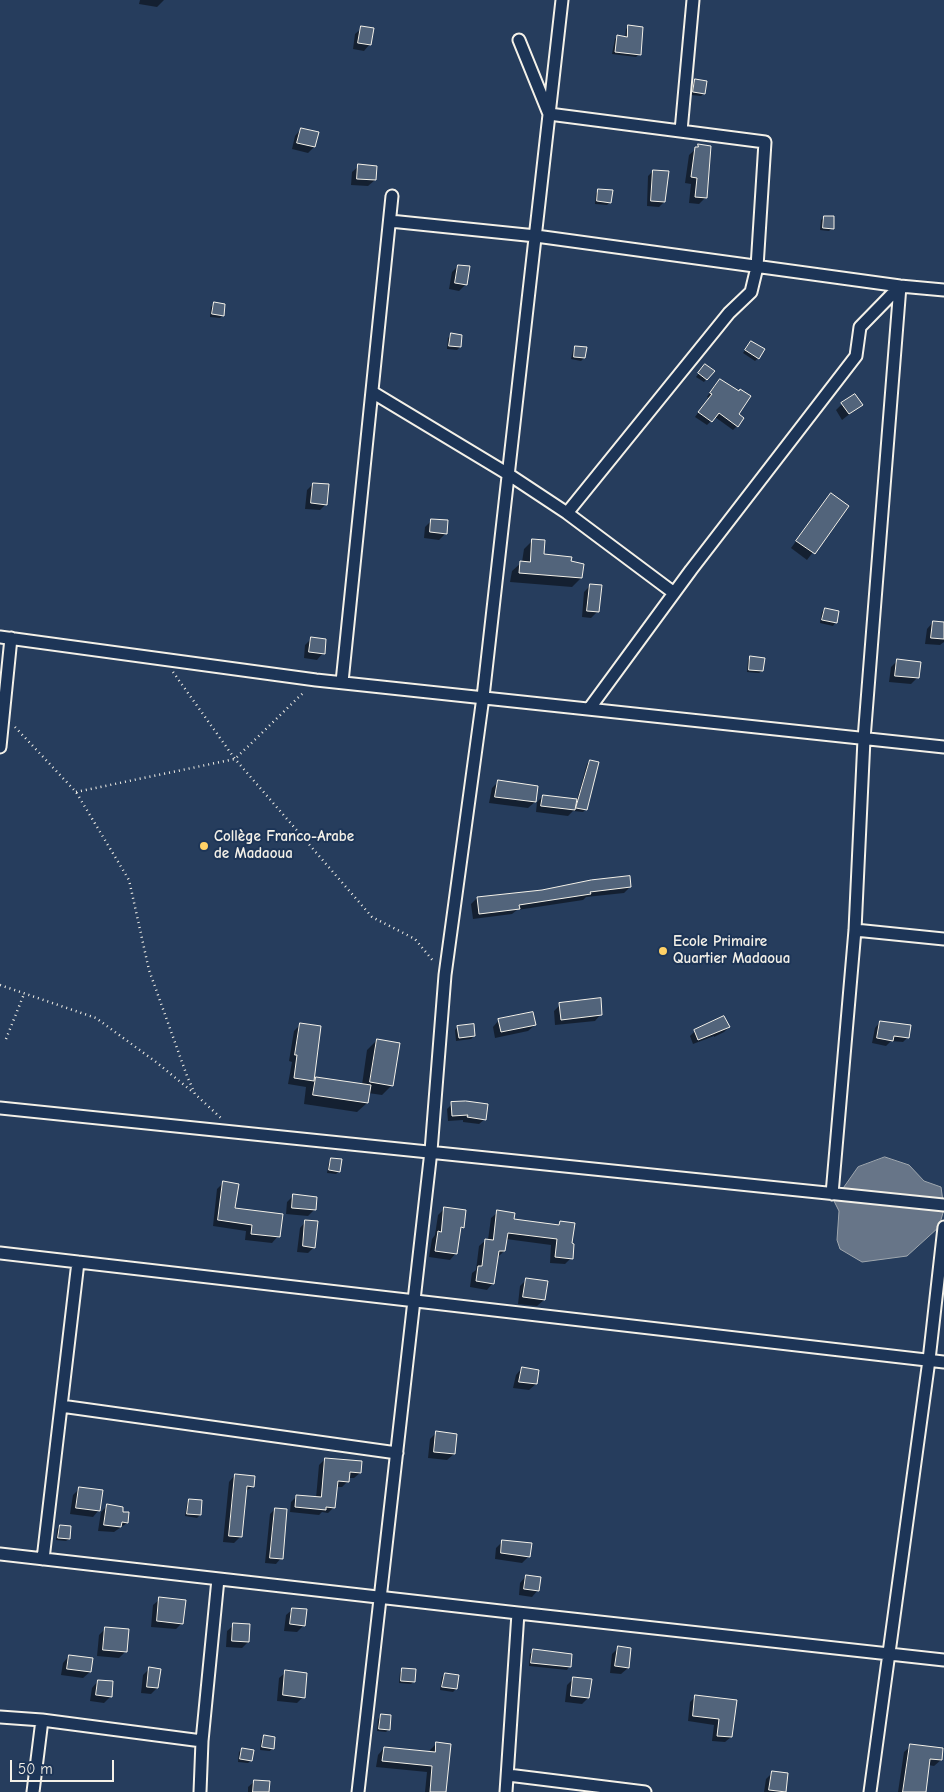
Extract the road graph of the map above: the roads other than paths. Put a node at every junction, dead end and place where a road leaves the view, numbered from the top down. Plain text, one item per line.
1 (562, 0) edge
2 (693, 0) edge
3 (519, 40) dead end
4 (549, 114) junction
5 (681, 131) junction
6 (392, 196) dead end
7 (390, 221) junction
8 (536, 236) junction
9 (757, 266) junction
10 (900, 286) junction
11 (944, 290) edge
12 (372, 392) junction
13 (508, 474) junction
14 (567, 513) junction
15 (674, 592) junction
16 (6, 638) edge
17 (342, 682) junction
18 (483, 697) junction
19 (589, 708) junction
20 (864, 739) junction
21 (0, 747) edge
22 (944, 747) edge
23 (855, 930) junction
24 (944, 939) edge
25 (0, 1108) edge
26 (431, 1152) junction
27 (832, 1194) junction
28 (944, 1205) edge
29 (944, 1227) edge
30 (0, 1254) edge
31 (78, 1262) junction
32 (414, 1301) junction
33 (929, 1360) junction
34 (944, 1362) edge
35 (61, 1406) junction
36 (397, 1453) junction
37 (0, 1554) edge
38 (43, 1559) junction
39 (218, 1579) junction
40 (380, 1598) junction
41 (518, 1613) junction
42 (890, 1653) junction
43 (944, 1660) edge
44 (0, 1717) edge
45 (42, 1720) junction
46 (202, 1741) junction
47 (508, 1775) junction
48 (33, 1792) edge
49 (200, 1792) edge
50 (358, 1792) edge
51 (506, 1792) edge
52 (645, 1792) edge
53 (870, 1792) edge

1 - 4 street
2 - 5 street
3 - 4 street
4 - 5 street
4 - 8 street
5 - 9 street
6 - 7 street
7 - 8 street
7 - 12 street
8 - 9 street
8 - 13 street
9 - 10 street
9 - 14 street
10 - 11 street
10 - 15 street
10 - 20 street
12 - 13 street
12 - 17 street
13 - 14 street
13 - 18 street
14 - 15 street
15 - 19 street
16 - 17 street
16 - 21 street
17 - 18 street
18 - 19 street
18 - 26 street
19 - 20 street
20 - 22 street
20 - 23 street
23 - 24 street
23 - 27 street
25 - 26 street
26 - 27 street
26 - 32 street
27 - 28 street
29 - 33 street
30 - 31 street
31 - 32 street
31 - 35 street
32 - 33 street
32 - 36 street
33 - 34 street
33 - 42 street
35 - 36 street
35 - 38 street
36 - 40 street
37 - 38 street
38 - 39 street
39 - 40 street
39 - 46 street
40 - 41 street
40 - 50 street
41 - 42 street
41 - 47 street
42 - 43 street
42 - 53 street
44 - 45 street
45 - 46 street
45 - 48 street
46 - 49 street
47 - 51 street
47 - 52 street

